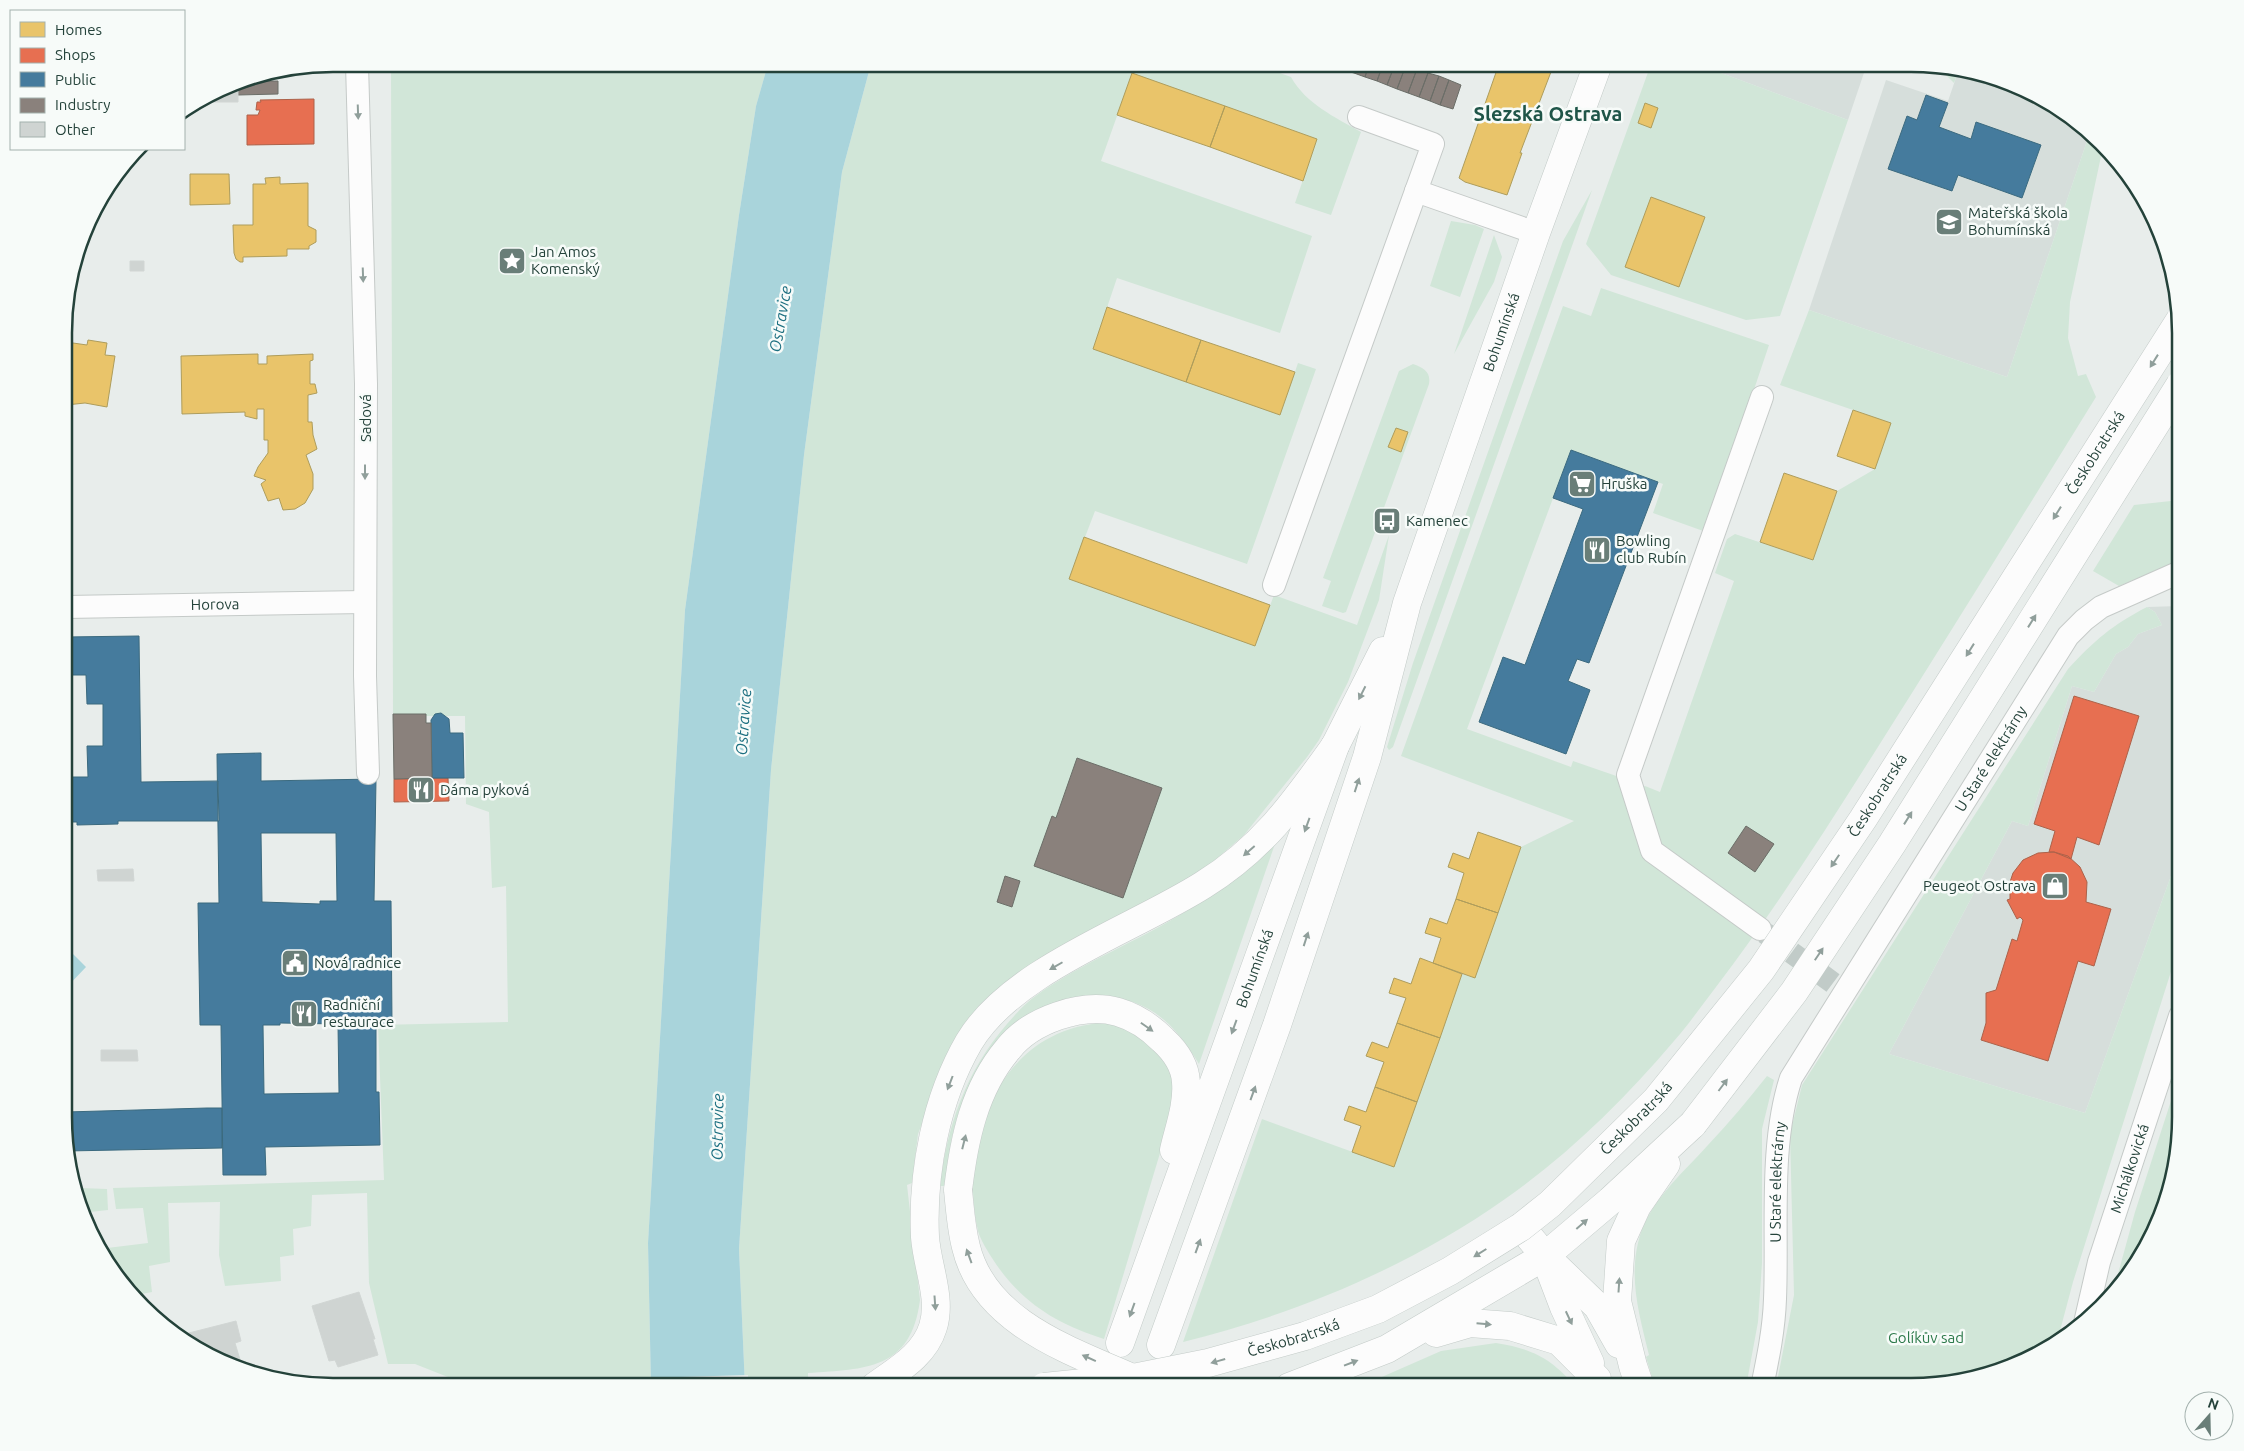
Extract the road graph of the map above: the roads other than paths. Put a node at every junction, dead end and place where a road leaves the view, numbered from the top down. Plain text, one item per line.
1 (357, 73) edge
2 (1595, 73) edge
3 (1359, 117) dead end
4 (1416, 190) junction
5 (1536, 234) junction
6 (2172, 333) edge
7 (1762, 397) dead end
8 (2172, 398) edge
9 (2172, 576) edge
10 (1274, 585) dead end
11 (364, 602) junction
12 (1407, 603) junction
13 (73, 607) edge
14 (1335, 746) junction
15 (368, 773) dead end
16 (1760, 929) tunnel mouth
17 (2172, 1040) edge
18 (1693, 1124) junction
19 (1521, 1227) junction
20 (1545, 1256) junction
21 (1144, 1278) junction
22 (2087, 1310) edge
23 (1120, 1343) dead end
24 (1164, 1345) dead end
25 (1387, 1349) junction
26 (1637, 1377) edge
27 (886, 1378) edge
28 (1133, 1378) joint
29 (1312, 1378) edge
30 (1595, 1378) edge
31 (1598, 1378) edge
32 (1764, 1378) edge

1 -> 11 street, Sadová
2 - 5 main road, Bohumínská
3 - 4 street
4 - 5 street
4 - 10 street
5 - 12 main road, Bohumínská
6 -> 19 main road, Českobratrská, bridge
7 - 16 street
18 -> 8 main road, bridge
9 - 32 street, U Staré elektrárny
11 - 13 street, Horova
11 - 15 street, Sadová
12 -> 14 main road, Bohumínská
24 -> 12 main road, Bohumínská
14 -> 21 main road, Bohumínská
14 -> 27 main road
17 - 22 street, Michálkovická
20 -> 18 main road
26 -> 18 main road
19 - 20 main road
19 -> 28 main road, Českobratrská, bridge
20 - 25 main road
20 - 26 main road
20 -> 31 main road
21 -> 23 main road, Bohumínská
28 -> 21 main road, bridge
29 -> 25 main road
25 -> 30 main road

